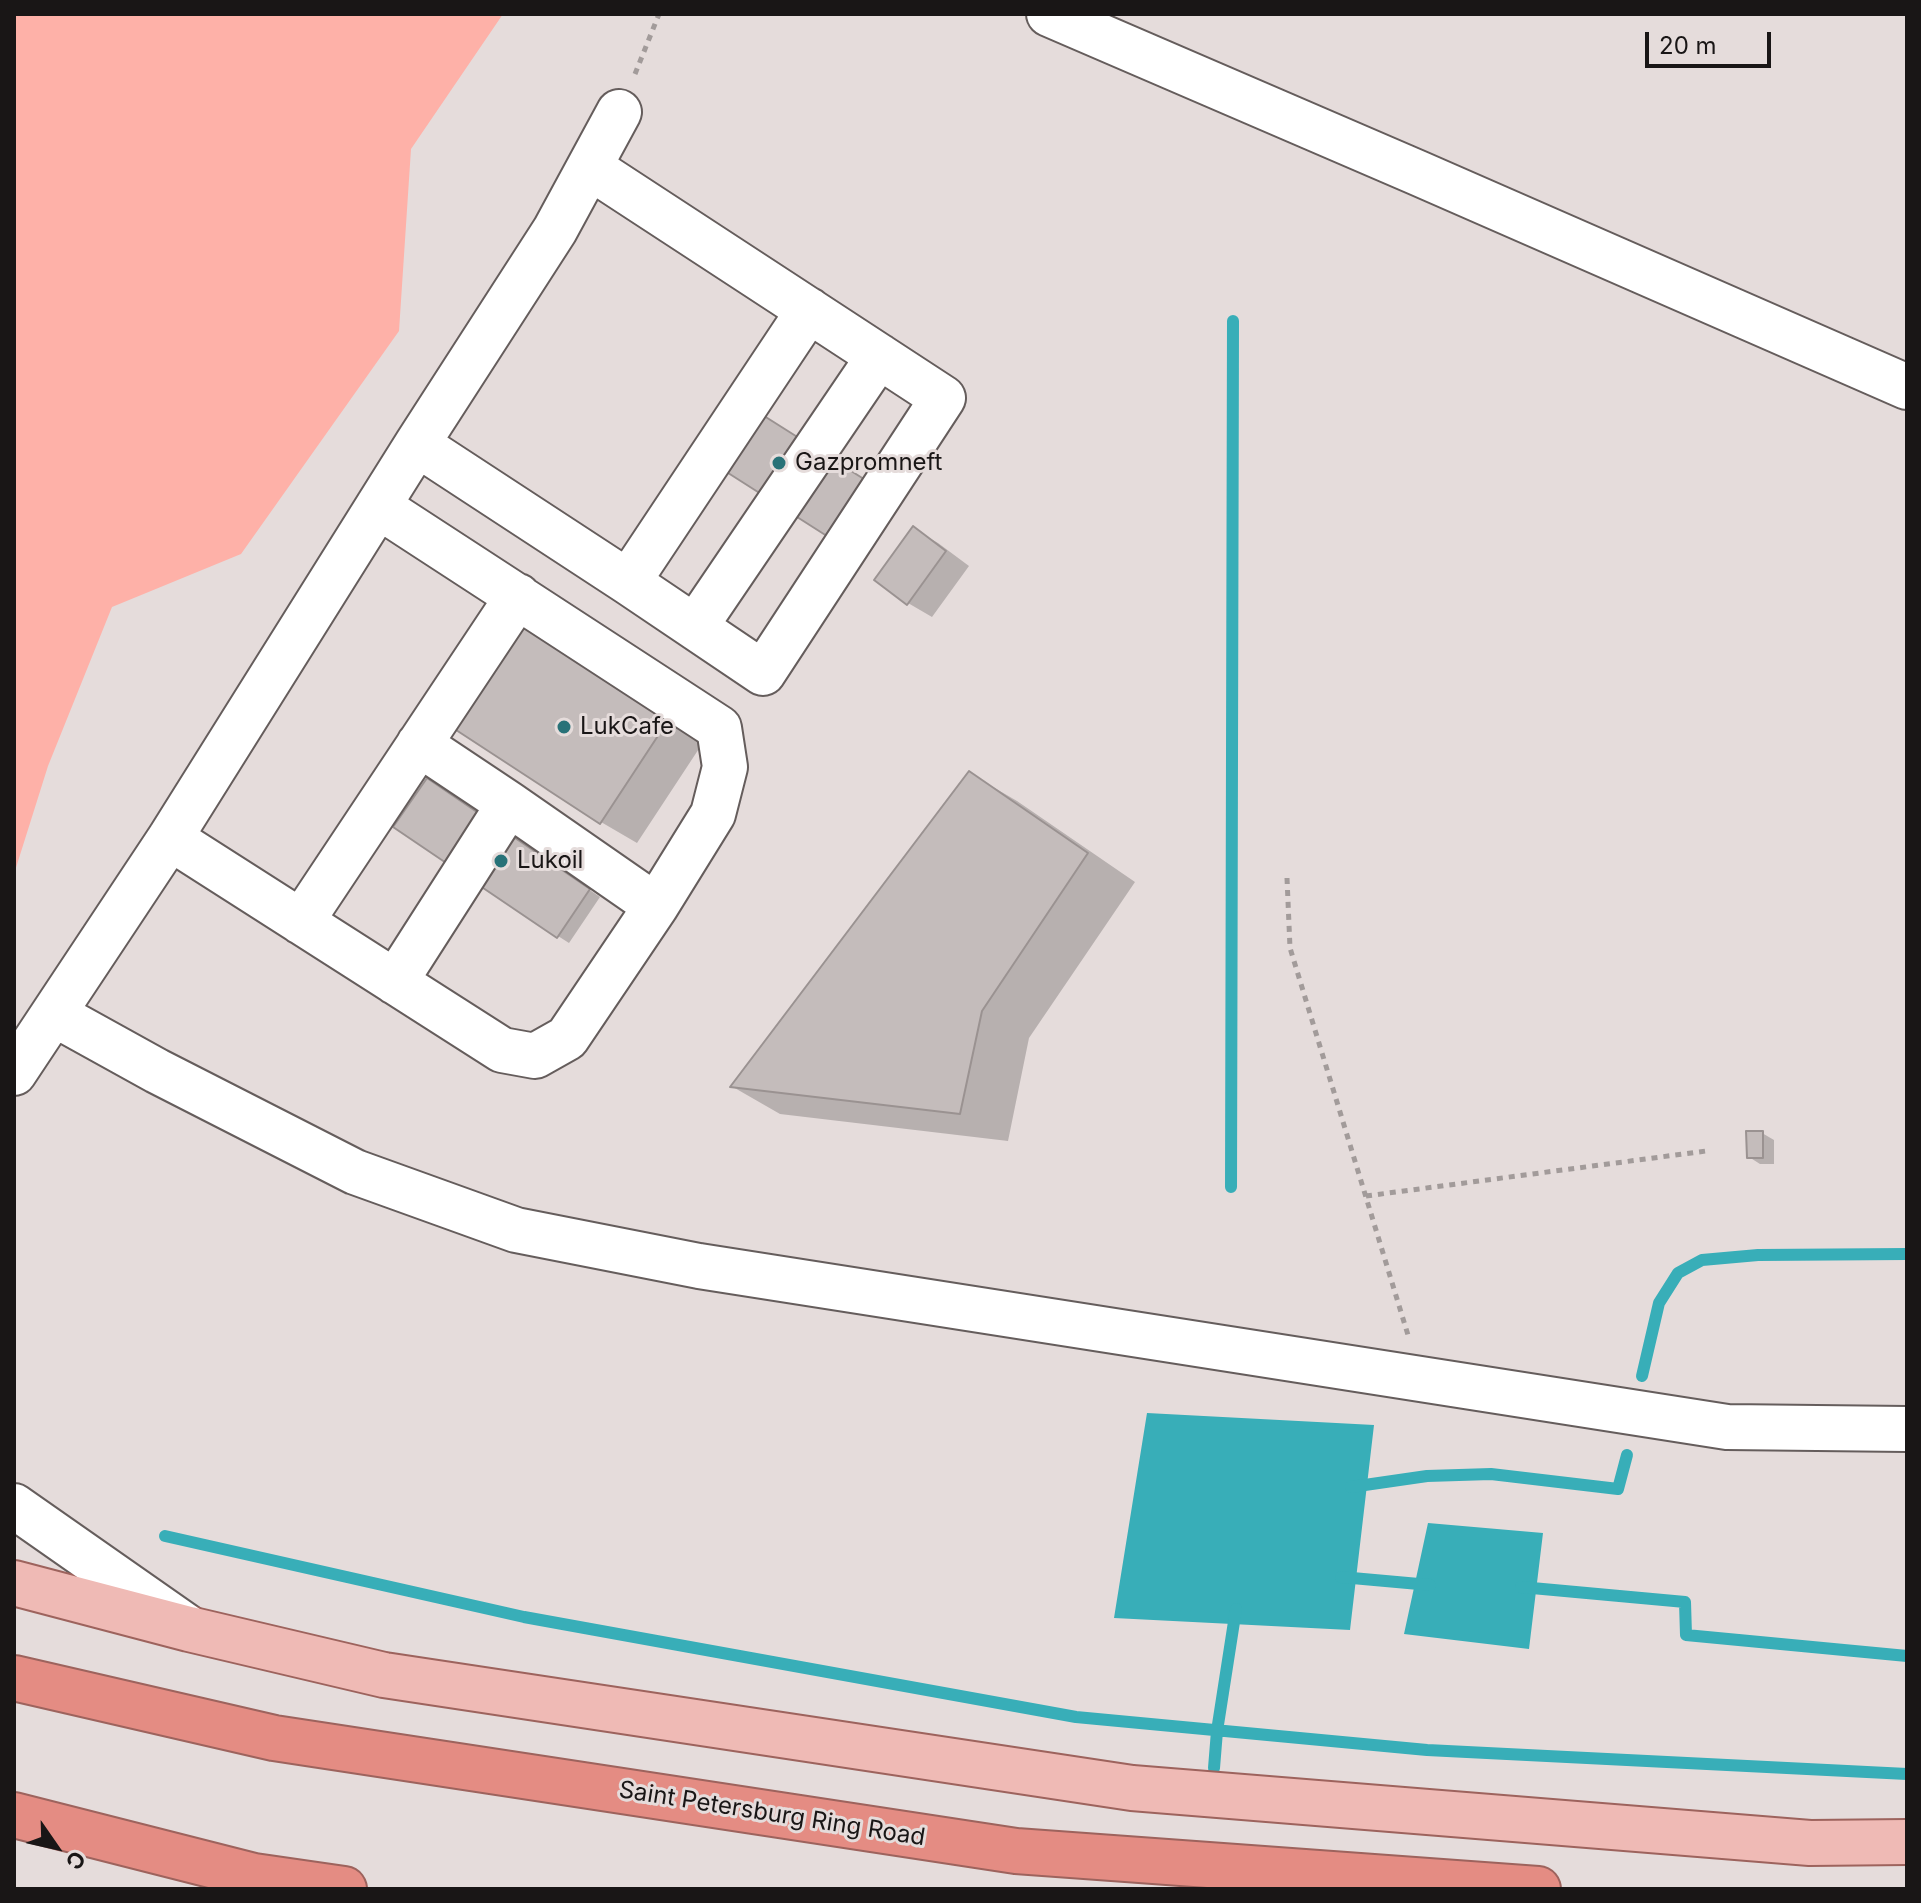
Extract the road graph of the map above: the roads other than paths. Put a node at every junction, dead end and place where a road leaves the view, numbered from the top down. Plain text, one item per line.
1 (1049, 14) edge
2 (619, 112) road end
3 (591, 168) junction
4 (809, 310) junction
5 (879, 356) junction
6 (1907, 387) edge
7 (417, 444) junction
8 (378, 506) junction
9 (628, 582) junction
10 (518, 596) junction
11 (695, 627) junction
12 (419, 744) junction
13 (509, 804) junction
14 (170, 838) junction
15 (656, 906) junction
16 (301, 922) junction
17 (395, 982) junction
18 (54, 1014) junction
19 (14, 1073) edge
20 (1907, 1429) edge
21 (14, 1506) edge
22 (14, 1583) edge
23 (189, 1629) junction
24 (14, 1678) edge
25 (14, 1815) edge
26 (1907, 1842) edge
27 (344, 1889) edge
28 (1538, 1889) edge

1 - 6 street
2 - 3 street
3 - 4 street
3 - 7 street
4 - 5 street
4 - 9 street
5 - 11 street
5 - 11 street
7 - 8 street
7 - 9 street
8 - 10 street
8 - 14 street
9 - 11 street
10 - 12 street
10 - 15 street
12 - 13 street
12 - 16 street
13 - 15 street
13 - 17 street
14 - 16 street
14 - 18 street
15 - 17 street
16 - 17 street
18 - 19 street
18 - 20 street
21 - 23 street
22 - 23 main road
23 - 26 main road
24 - 28 highway, Saint Petersburg Ring Road
25 - 27 highway

